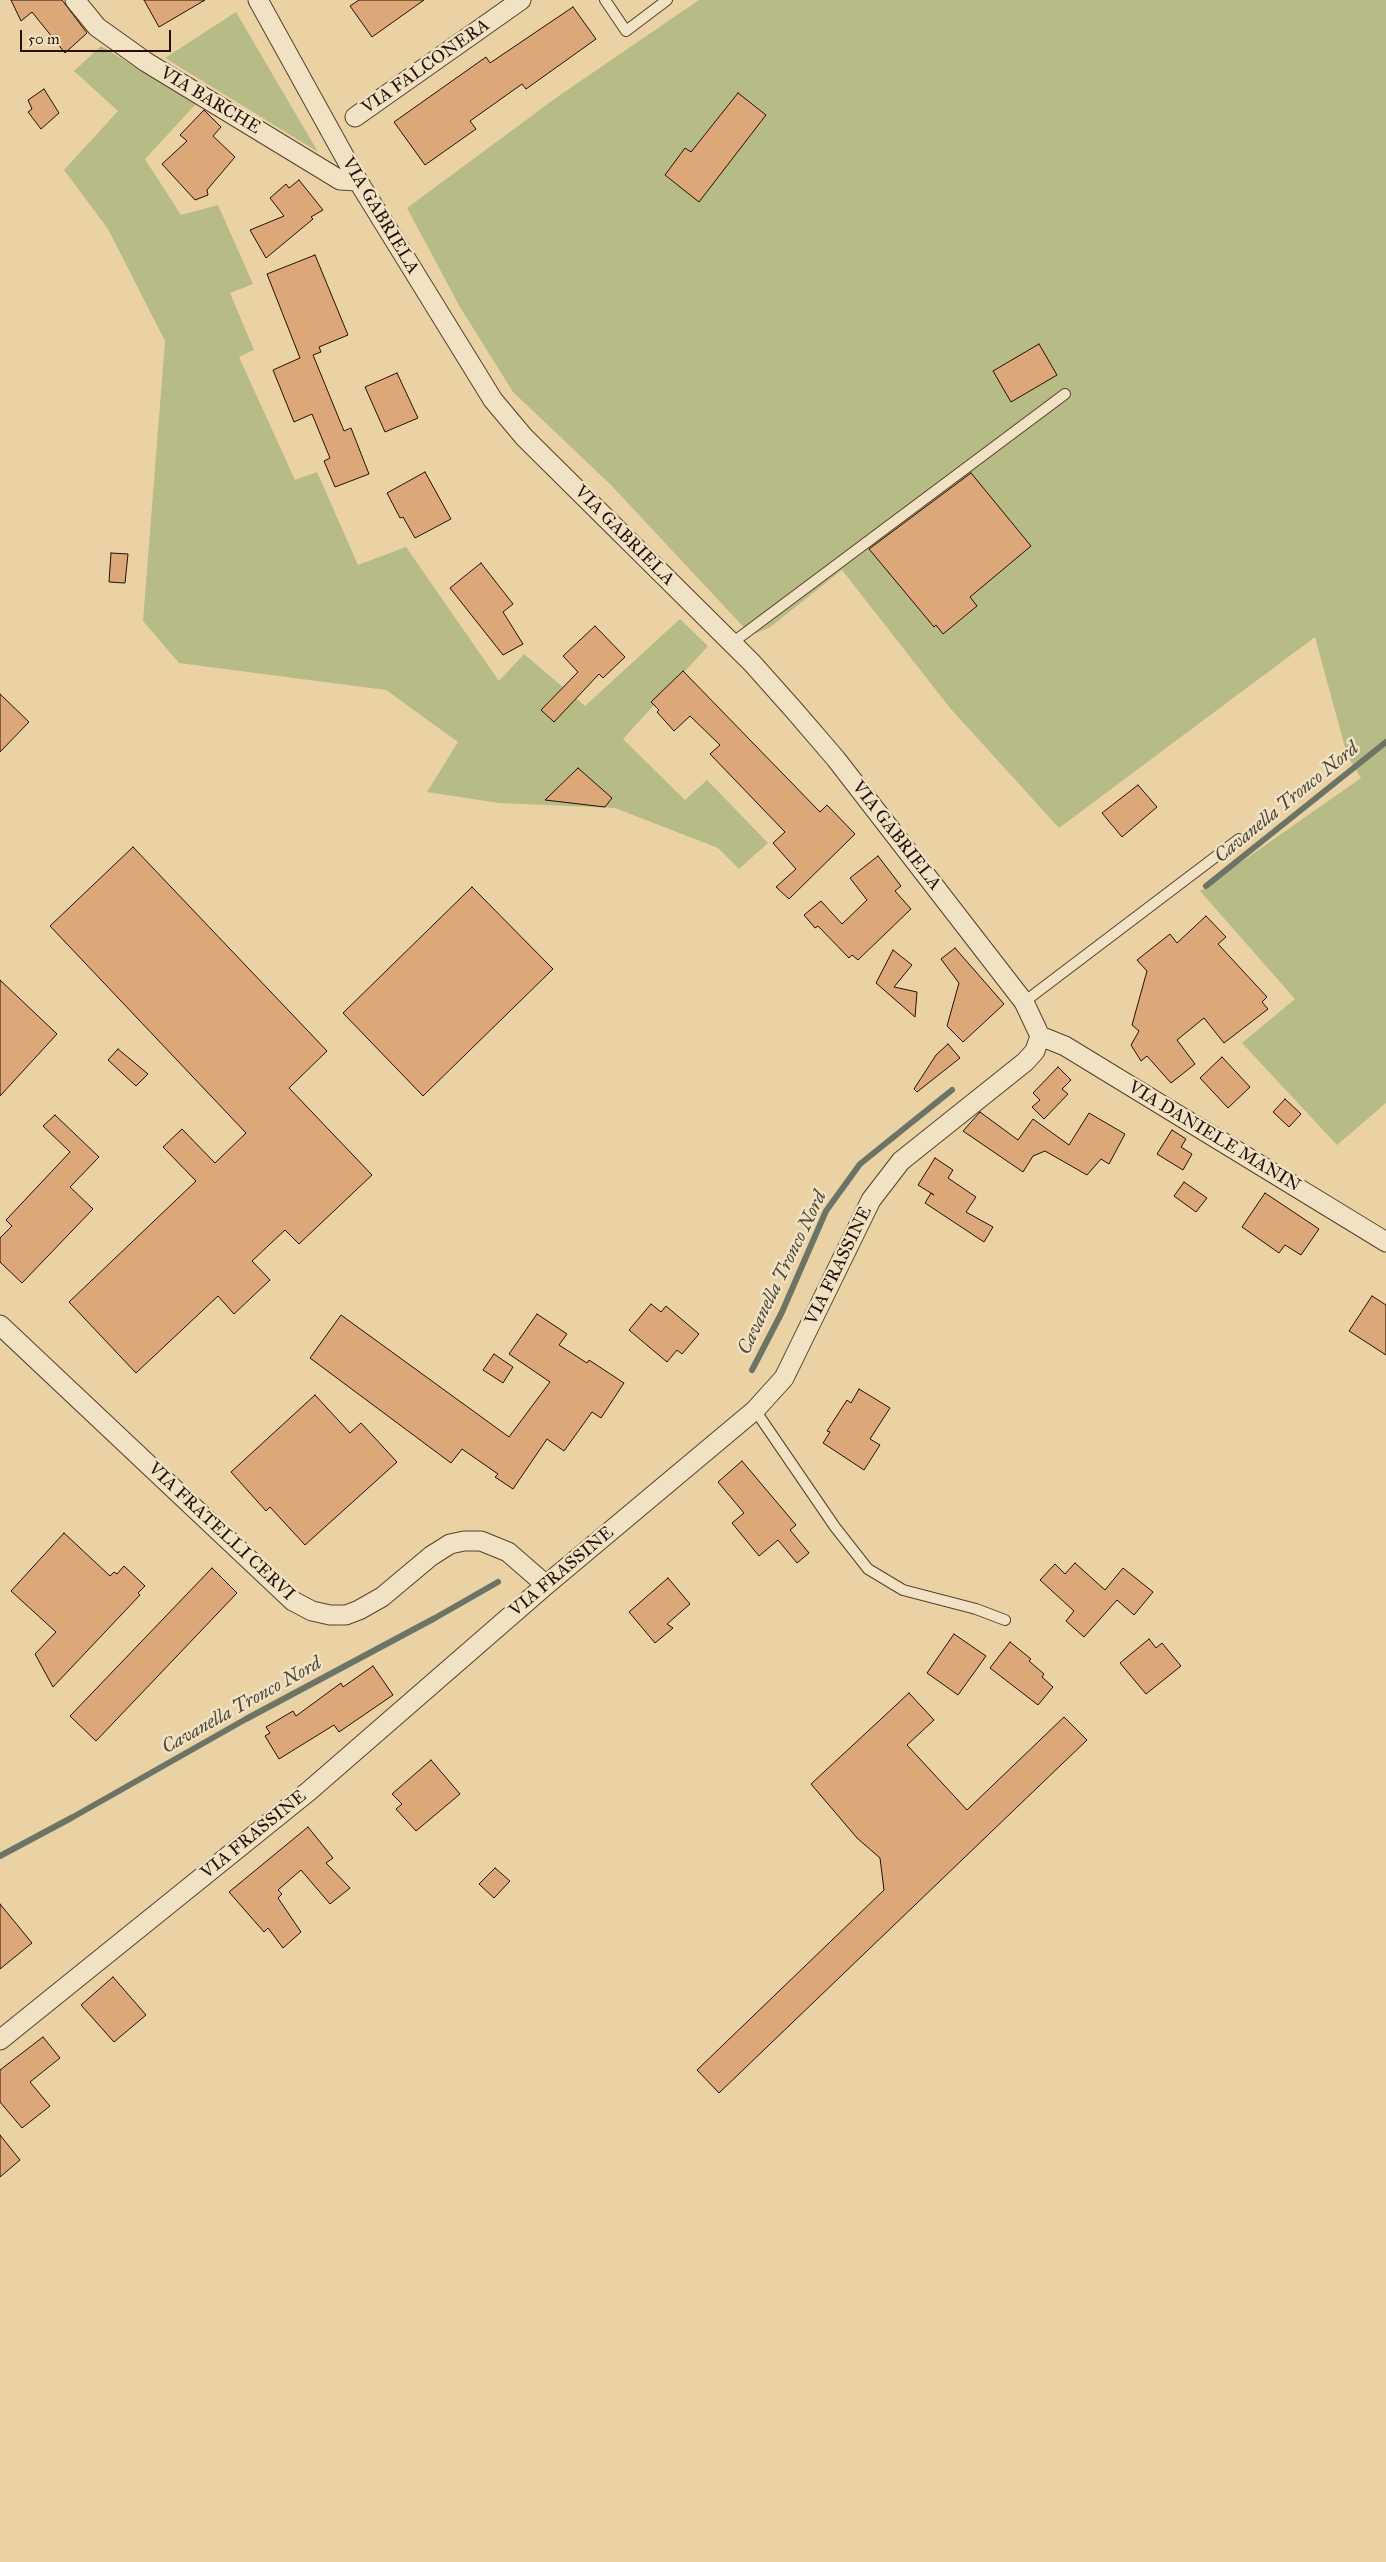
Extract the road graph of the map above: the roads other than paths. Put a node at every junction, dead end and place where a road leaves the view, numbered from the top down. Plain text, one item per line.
1 (75, 0) edge
2 (258, 0) edge
3 (521, 0) edge
4 (605, 0) edge
5 (667, 0) edge
6 (355, 117) dead end
7 (358, 180) junction
8 (1065, 394) dead end
9 (732, 643) junction
10 (1239, 839) dead end
11 (1024, 1002) junction
12 (1040, 1036) junction
13 (1386, 1242) edge
14 (0, 1325) edge
15 (756, 1410) junction
16 (546, 1585) junction
17 (1005, 1620) dead end
18 (0, 2040) edge

1 - 7 street, VIA BARCHE
2 - 7 street, VIA GABRIELA
3 - 6 street, VIA FALCONERA
4 - 5 lane
7 - 9 street, VIA GABRIELA
8 - 9 lane
9 - 11 street, VIA GABRIELA
10 - 11 lane
11 - 12 street, VIA GABRIELA
12 - 13 street, VIA DANIELE MANIN
12 - 15 street, VIA FRASSINE
14 - 16 street, VIA FRATELLI CERVI
15 - 16 street, VIA FRASSINE
15 - 17 lane
16 - 18 street, VIA FRASSINE

